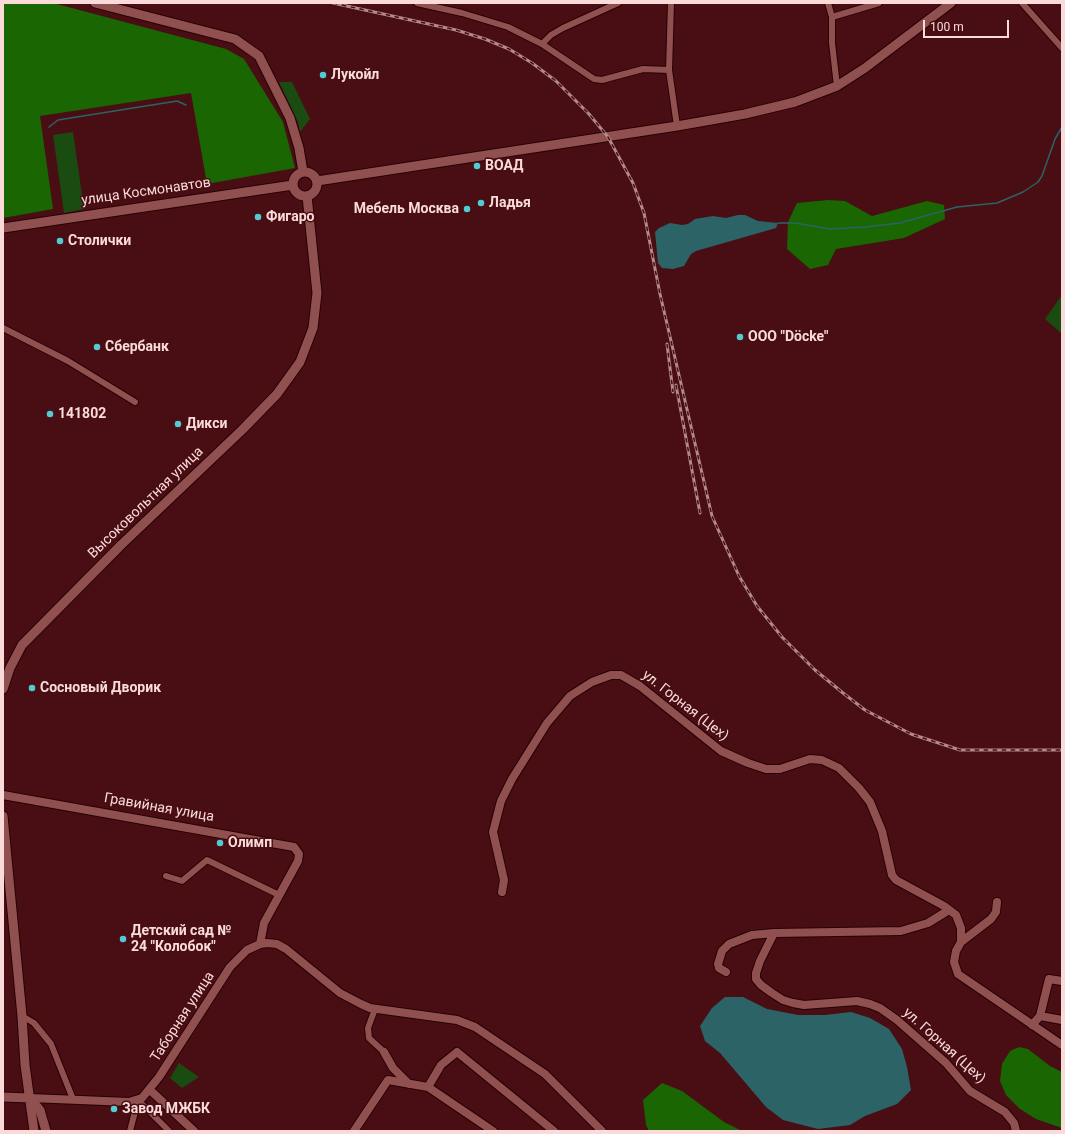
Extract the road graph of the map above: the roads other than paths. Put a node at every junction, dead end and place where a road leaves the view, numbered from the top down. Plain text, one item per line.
1 (95, 3) edge
2 (417, 3) edge
3 (618, 3) edge
4 (671, 3) edge
5 (828, 3) edge
6 (879, 3) edge
7 (951, 3) edge
8 (1022, 3) edge
9 (832, 17) junction
10 (542, 44) junction
11 (1062, 48) edge
12 (669, 70) junction
13 (836, 86) junction
14 (678, 126) junction
15 (304, 172) junction
16 (317, 181) junction
17 (293, 185) junction
18 (306, 196) junction
19 (3, 228) edge
20 (3, 328) edge
21 (135, 402) dead end
22 (3, 689) edge
23 (3, 795) edge
24 (3, 816) edge
25 (4, 850) edge
26 (166, 876) dead end
27 (502, 892) dead end
28 (278, 895) junction
29 (997, 902) dead end
30 (949, 910) junction
31 (774, 932) junction
32 (961, 942) junction
33 (260, 944) junction
34 (726, 972) dead end
35 (1062, 981) edge
36 (376, 1009) junction
37 (22, 1016) junction
38 (1040, 1016) junction
39 (1062, 1020) edge
40 (1032, 1025) junction
41 (1062, 1045) edge
42 (384, 1052) joint
43 (409, 1084) junction
44 (428, 1087) junction
45 (150, 1090) junction
46 (3, 1096) edge
47 (30, 1098) junction
48 (73, 1099) junction
49 (138, 1100) junction
50 (461, 1110) junction
51 (34, 1131) edge
52 (46, 1131) edge
53 (130, 1131) edge
54 (169, 1131) edge
55 (194, 1131) edge
56 (354, 1131) edge
57 (482, 1131) edge
58 (493, 1131) edge
59 (554, 1131) edge
60 (602, 1131) edge
61 (1016, 1131) edge

1 - 15 main road
2 - 10 street
3 - 10 street
4 - 12 street
5 - 9 street
6 - 9 street
7 - 13 main road
8 - 11 street
9 - 13 street
10 - 12 street
12 - 14 street
13 - 14 main road
14 - 16 main road
15 - 16 main road
15 - 17 main road
16 - 18 main road
17 - 18 main road
17 - 19 main road, улица Космонавтов
18 - 22 main road, Высоковольтная улица
20 - 21 street
23 - 28 street, Гравийная улица
24 - 25 main road
25 - 37 main road
26 - 28 street
27 - 30 street, ул. Горная (Цех)
28 - 33 street
29 - 32 street
30 - 31 street
30 - 32 street, ул. Горная (Цех)
31 - 34 street
31 - 61 street, ул. Горная (Цех)
32 - 40 street, ул. Горная (Цех)
33 - 36 street
33 - 45 street, Таборная улица
35 - 38 street
36 - 42 street
36 - 60 street
37 - 47 main road
37 - 48 street
38 - 39 street
38 - 40 street
40 - 41 street
42 - 43 street
43 - 44 street
43 - 56 street
44 - 50 street
44 - 59 street
45 - 49 street, Таборная улица
45 - 55 street
46 - 47 main road
47 - 48 street
47 - 51 main road
47 - 52 main road
48 - 49 street
49 - 53 street
49 - 54 street
50 - 57 street
50 - 58 street

